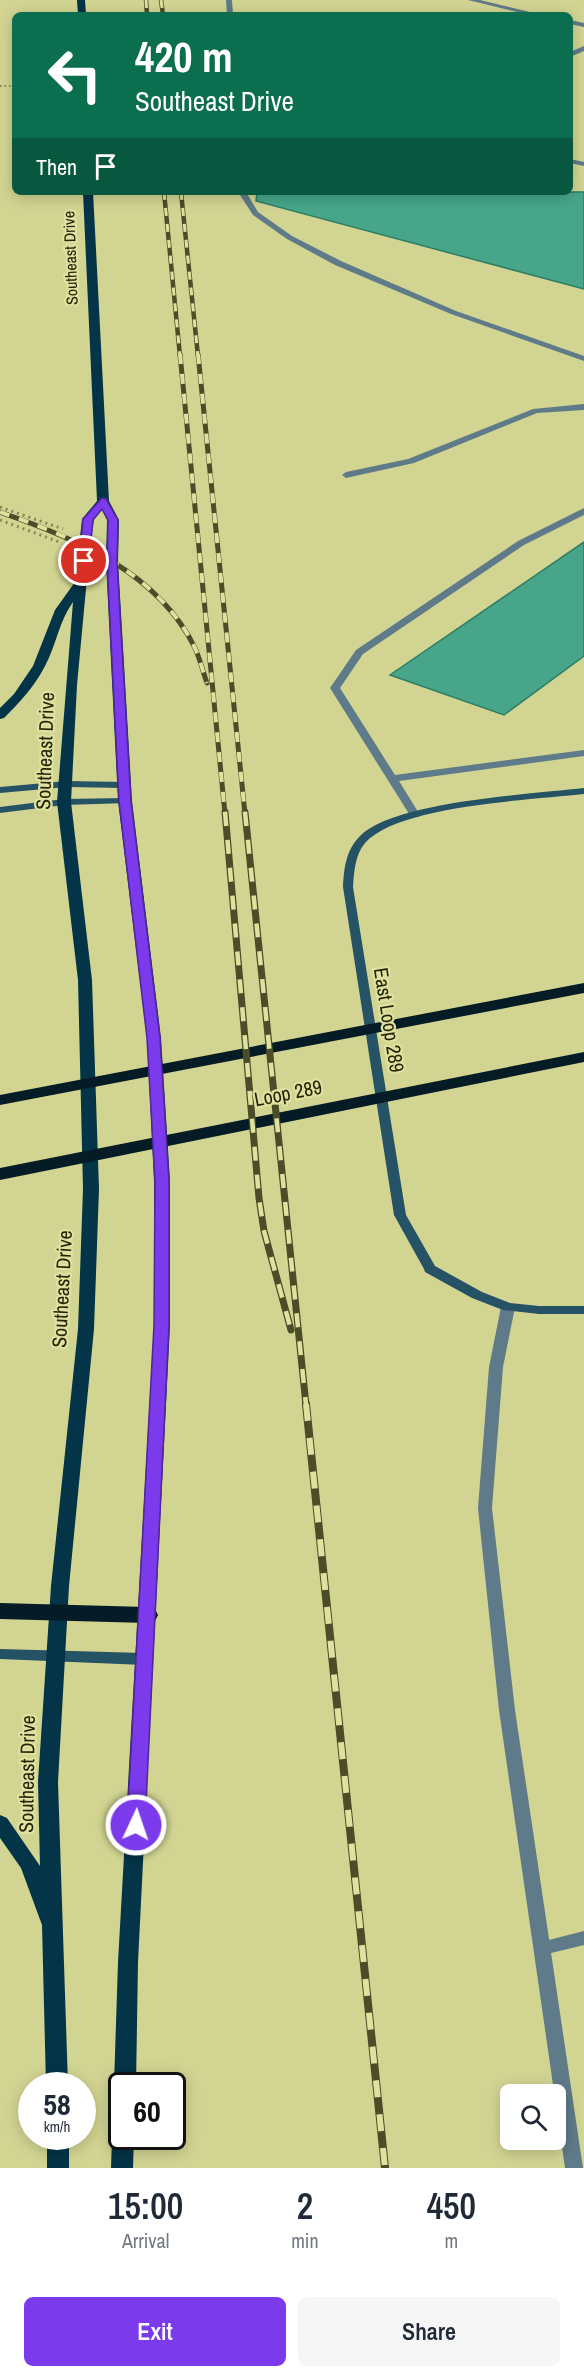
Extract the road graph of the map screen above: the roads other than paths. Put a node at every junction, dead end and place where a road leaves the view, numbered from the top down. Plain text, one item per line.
1 (471, 0) edge
2 (525, 12) edge
3 (88, 195) edge
4 (242, 195) edge
5 (584, 359) edge
6 (584, 407) edge
7 (346, 475) dead end
8 (102, 501) junction
9 (584, 511) edge
10 (81, 582) junction
11 (0, 715) edge
12 (584, 753) edge
13 (392, 778) junction
14 (67, 784) junction
15 (0, 790) edge
16 (584, 791) edge
17 (125, 793) junction
18 (64, 802) junction
19 (0, 810) edge
20 (415, 815) junction
21 (584, 988) edge
22 (584, 1057) edge
23 (0, 1100) edge
24 (0, 1174) edge
25 (508, 1307) junction
26 (584, 1310) edge
27 (0, 1611) edge
28 (58, 1612) junction
29 (147, 1615) junction
30 (0, 1654) edge
31 (56, 1655) junction
32 (144, 1659) junction
33 (0, 1823) edge
34 (54, 1935) junction
35 (584, 1938) edge
36 (543, 1948) junction
37 (57, 2072) edge
38 (126, 2072) edge
39 (58, 2150) edge
40 (123, 2150) edge
41 (58, 2168) edge
42 (122, 2168) edge
43 (574, 2168) edge

1 - 2 street
3 - 8 main road, Southeast Drive
4 - 5 street
6 - 7 street
8 - 10 main road, Southeast Drive
8 - 17 main road, Southeast Drive
9 - 13 street
10 - 11 main road
10 - 14 main road, Southeast Drive
12 - 13 street
13 - 20 street
14 - 15 main road
14 - 17 main road
14 - 18 main road, Southeast Drive
16 - 20 main road, East Loop 289
17 - 18 main road
17 - 29 main road, Southeast Drive
18 - 19 main road
18 - 28 main road, Southeast Drive
20 - 25 main road, East Loop 289
21 - 23 highway
22 - 24 highway, Loop 289
25 - 26 main road, East Loop 289
25 - 36 street
27 - 28 highway
28 - 29 highway
28 - 31 main road, Southeast Drive
29 - 32 main road, Southeast Drive
30 - 31 main road
31 - 32 main road
31 - 34 main road, Southeast Drive
32 - 38 main road, Southeast Drive
33 - 34 main road
34 - 37 main road, Southeast Drive
35 - 36 street
36 - 43 street
39 - 41 main road
40 - 42 main road

